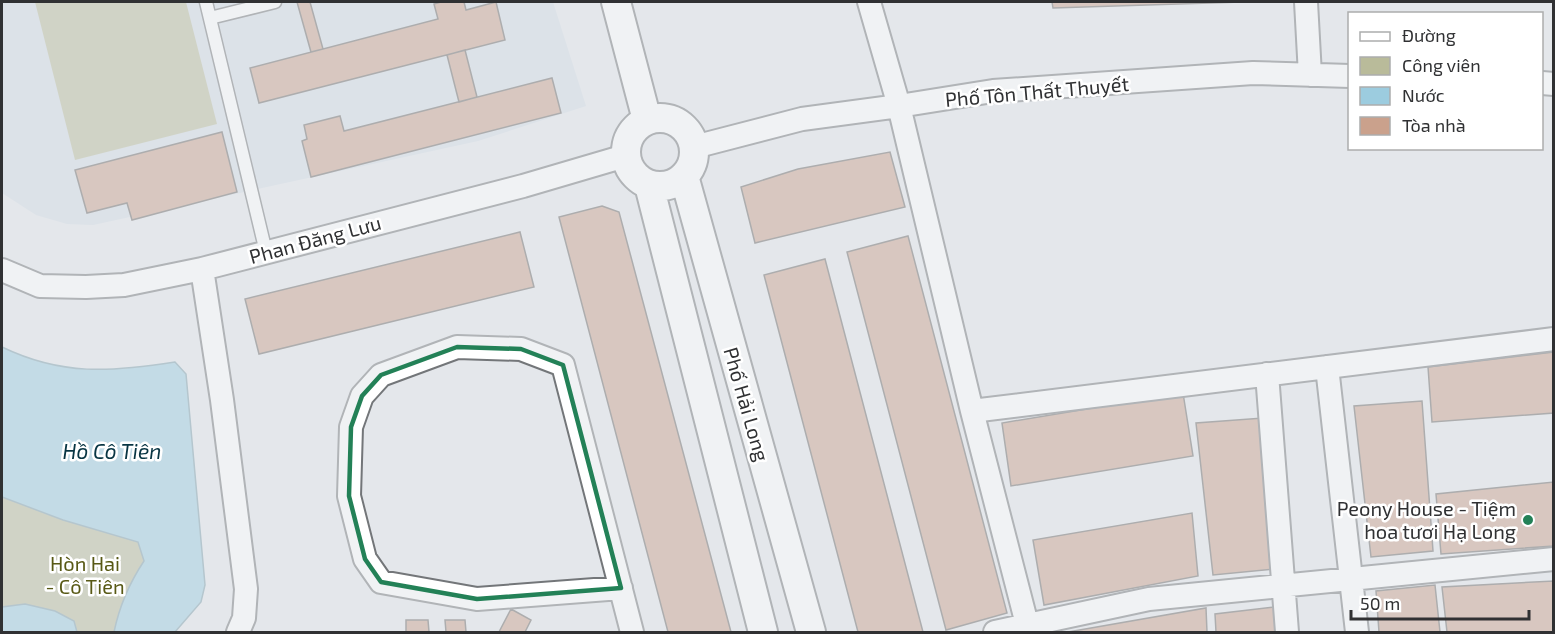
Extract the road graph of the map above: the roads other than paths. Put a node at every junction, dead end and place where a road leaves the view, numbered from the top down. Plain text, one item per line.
1 (206, 2) edge
2 (275, 2) edge
3 (616, 2) edge
4 (869, 2) edge
5 (1306, 2) edge
6 (210, 18) junction
7 (1310, 75) junction
8 (1348, 76) edge
9 (899, 106) junction
10 (647, 120) junction
11 (694, 147) junction
12 (625, 156) junction
13 (684, 176) junction
14 (649, 185) junction
15 (266, 252) junction
16 (202, 269) junction
17 (2, 270) edge
18 (1554, 339) edge
19 (1327, 367) junction
20 (1267, 374) junction
21 (972, 411) junction
22 (1554, 559) edge
23 (1352, 580) junction
24 (1283, 586) junction
25 (621, 588) junction
26 (1028, 629) edge
27 (238, 633) edge
28 (632, 633) edge
29 (763, 633) edge
30 (811, 633) edge
31 (994, 633) edge
32 (1287, 633) edge
33 (1357, 633) edge

1 - 6 lane
2 - 6 lane
3 - 10 street
4 - 9 street
5 - 7 street
6 - 15 lane
7 - 8 street, Phố Tôn Thất Thuyết
7 - 9 street, Phố Tôn Thất Thuyết
9 - 11 street, Phố Tôn Thất Thuyết
9 - 21 street
10 - 11 street
10 - 12 street
11 - 13 street
12 - 14 street
12 - 15 street, Phan Đăng Lưu
13 - 14 street
13 - 30 street, Phố Hải Long
14 - 29 street, Phố Hải Long
15 - 16 street, Phan Đăng Lưu
16 - 17 street, Phan Đăng Lưu
16 - 27 street
18 - 19 street
19 - 20 street
19 - 23 street
20 - 21 street
20 - 24 street
21 - 26 street
22 - 23 street
23 - 24 street
23 - 33 street
24 - 26 street
24 - 32 street
25 - 25 street
25 - 28 street
26 - 31 street

